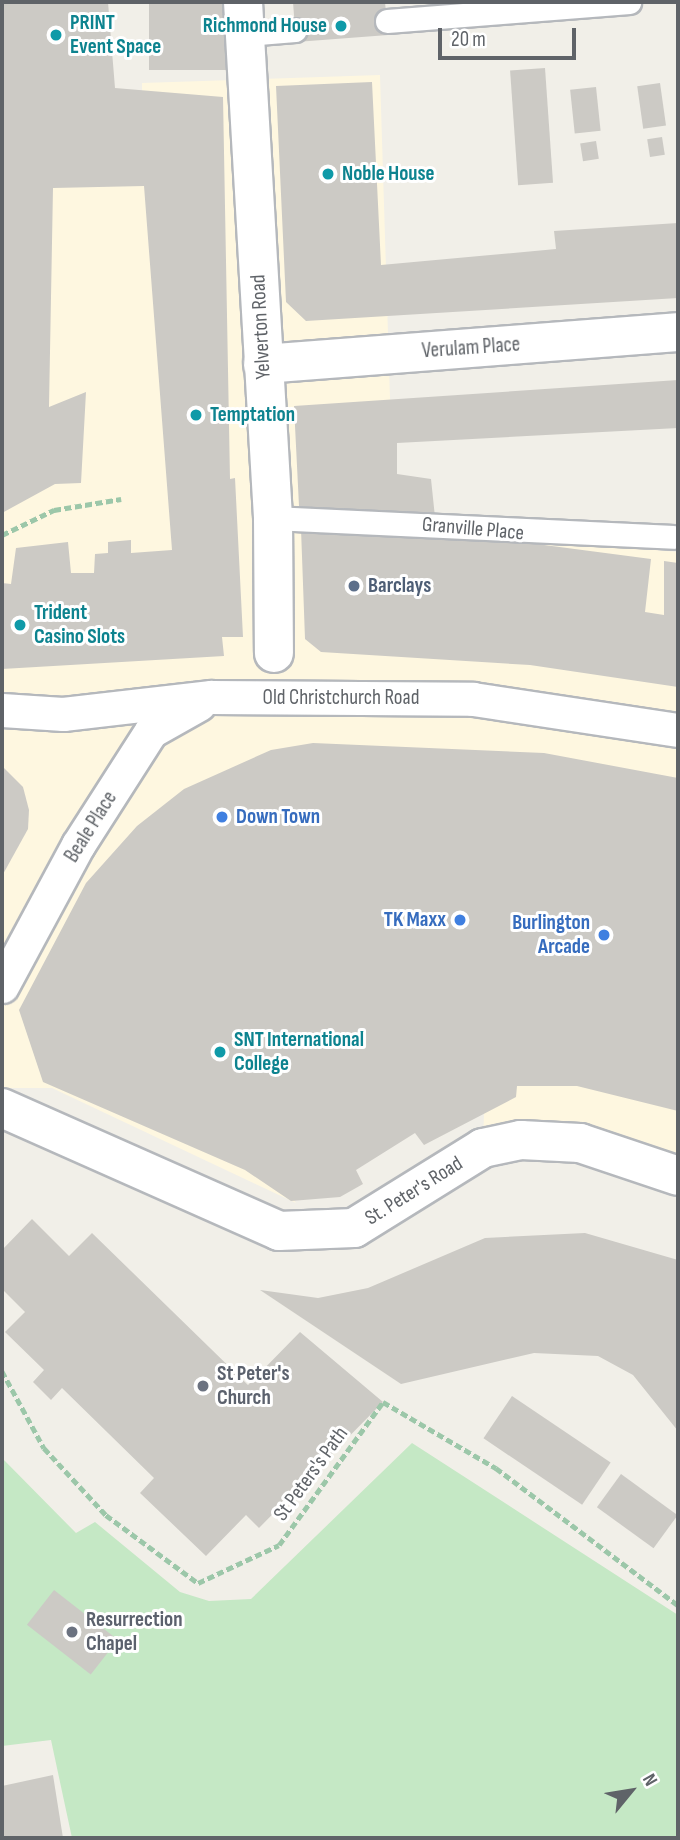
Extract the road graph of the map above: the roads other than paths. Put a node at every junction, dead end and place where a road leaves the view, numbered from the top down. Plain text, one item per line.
1 (629, 2) edge
2 (244, 18) edge
3 (387, 21) dead end
4 (295, 30) dead end
5 (678, 332) edge
6 (263, 364) junction
7 (273, 518) junction
8 (673, 537) dead end
9 (274, 653) joint
10 (211, 697) junction
11 (273, 697) junction
12 (2, 710) edge
13 (678, 730) edge
14 (2, 986) edge
15 (2, 1108) edge
16 (678, 1176) edge

1 - 3 lane
2 - 4 lane
2 - 6 street, Yelverton Road
5 - 6 street, Verulam Place
6 - 7 street, Yelverton Road
7 - 8 lane, Granville Place
7 - 9 street, Yelverton Road
9 - 11 street
10 - 11 street, Old Christchurch Road
10 - 12 street, Old Christchurch Road
10 - 14 street, Beale Place
11 - 13 street, Old Christchurch Road
15 - 16 street, St. Peter's Road

